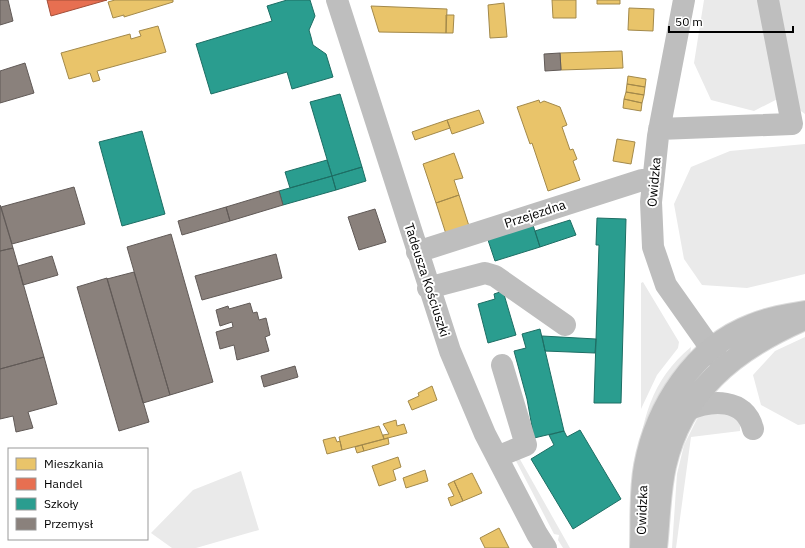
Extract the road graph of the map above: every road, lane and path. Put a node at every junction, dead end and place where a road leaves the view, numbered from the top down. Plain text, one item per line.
1 (337, 0) edge
2 (684, 0) edge
3 (768, 0) edge
4 (660, 129) junction
5 (653, 180) junction
6 (417, 252) junction
7 (428, 288) junction
8 (805, 312) edge
9 (805, 319) edge
10 (565, 325) dead end
11 (712, 349) junction
12 (502, 365) dead end
13 (724, 367) junction
14 (687, 410) junction
15 (753, 429) dead end
16 (497, 457) junction
17 (546, 548) edge
18 (641, 548) edge
19 (656, 548) edge

1 - 6 street, Tadeusza Kościuszki
2 - 4 street, Owidzka
3 - 4 street
4 - 5 street, Owidzka
5 - 6 street, Przejezdna
5 - 11 street, Owidzka
6 - 7 street, Tadeusza Kościuszki
7 - 10 street
7 - 16 street, Tadeusza Kościuszki
8 - 11 main road
9 - 13 main road
11 - 13 street, Owidzka
11 - 18 main road, Owidzka
12 - 16 street
13 - 14 main road
14 - 15 street
14 - 19 main road
16 - 17 street, Tadeusza Kościuszki

